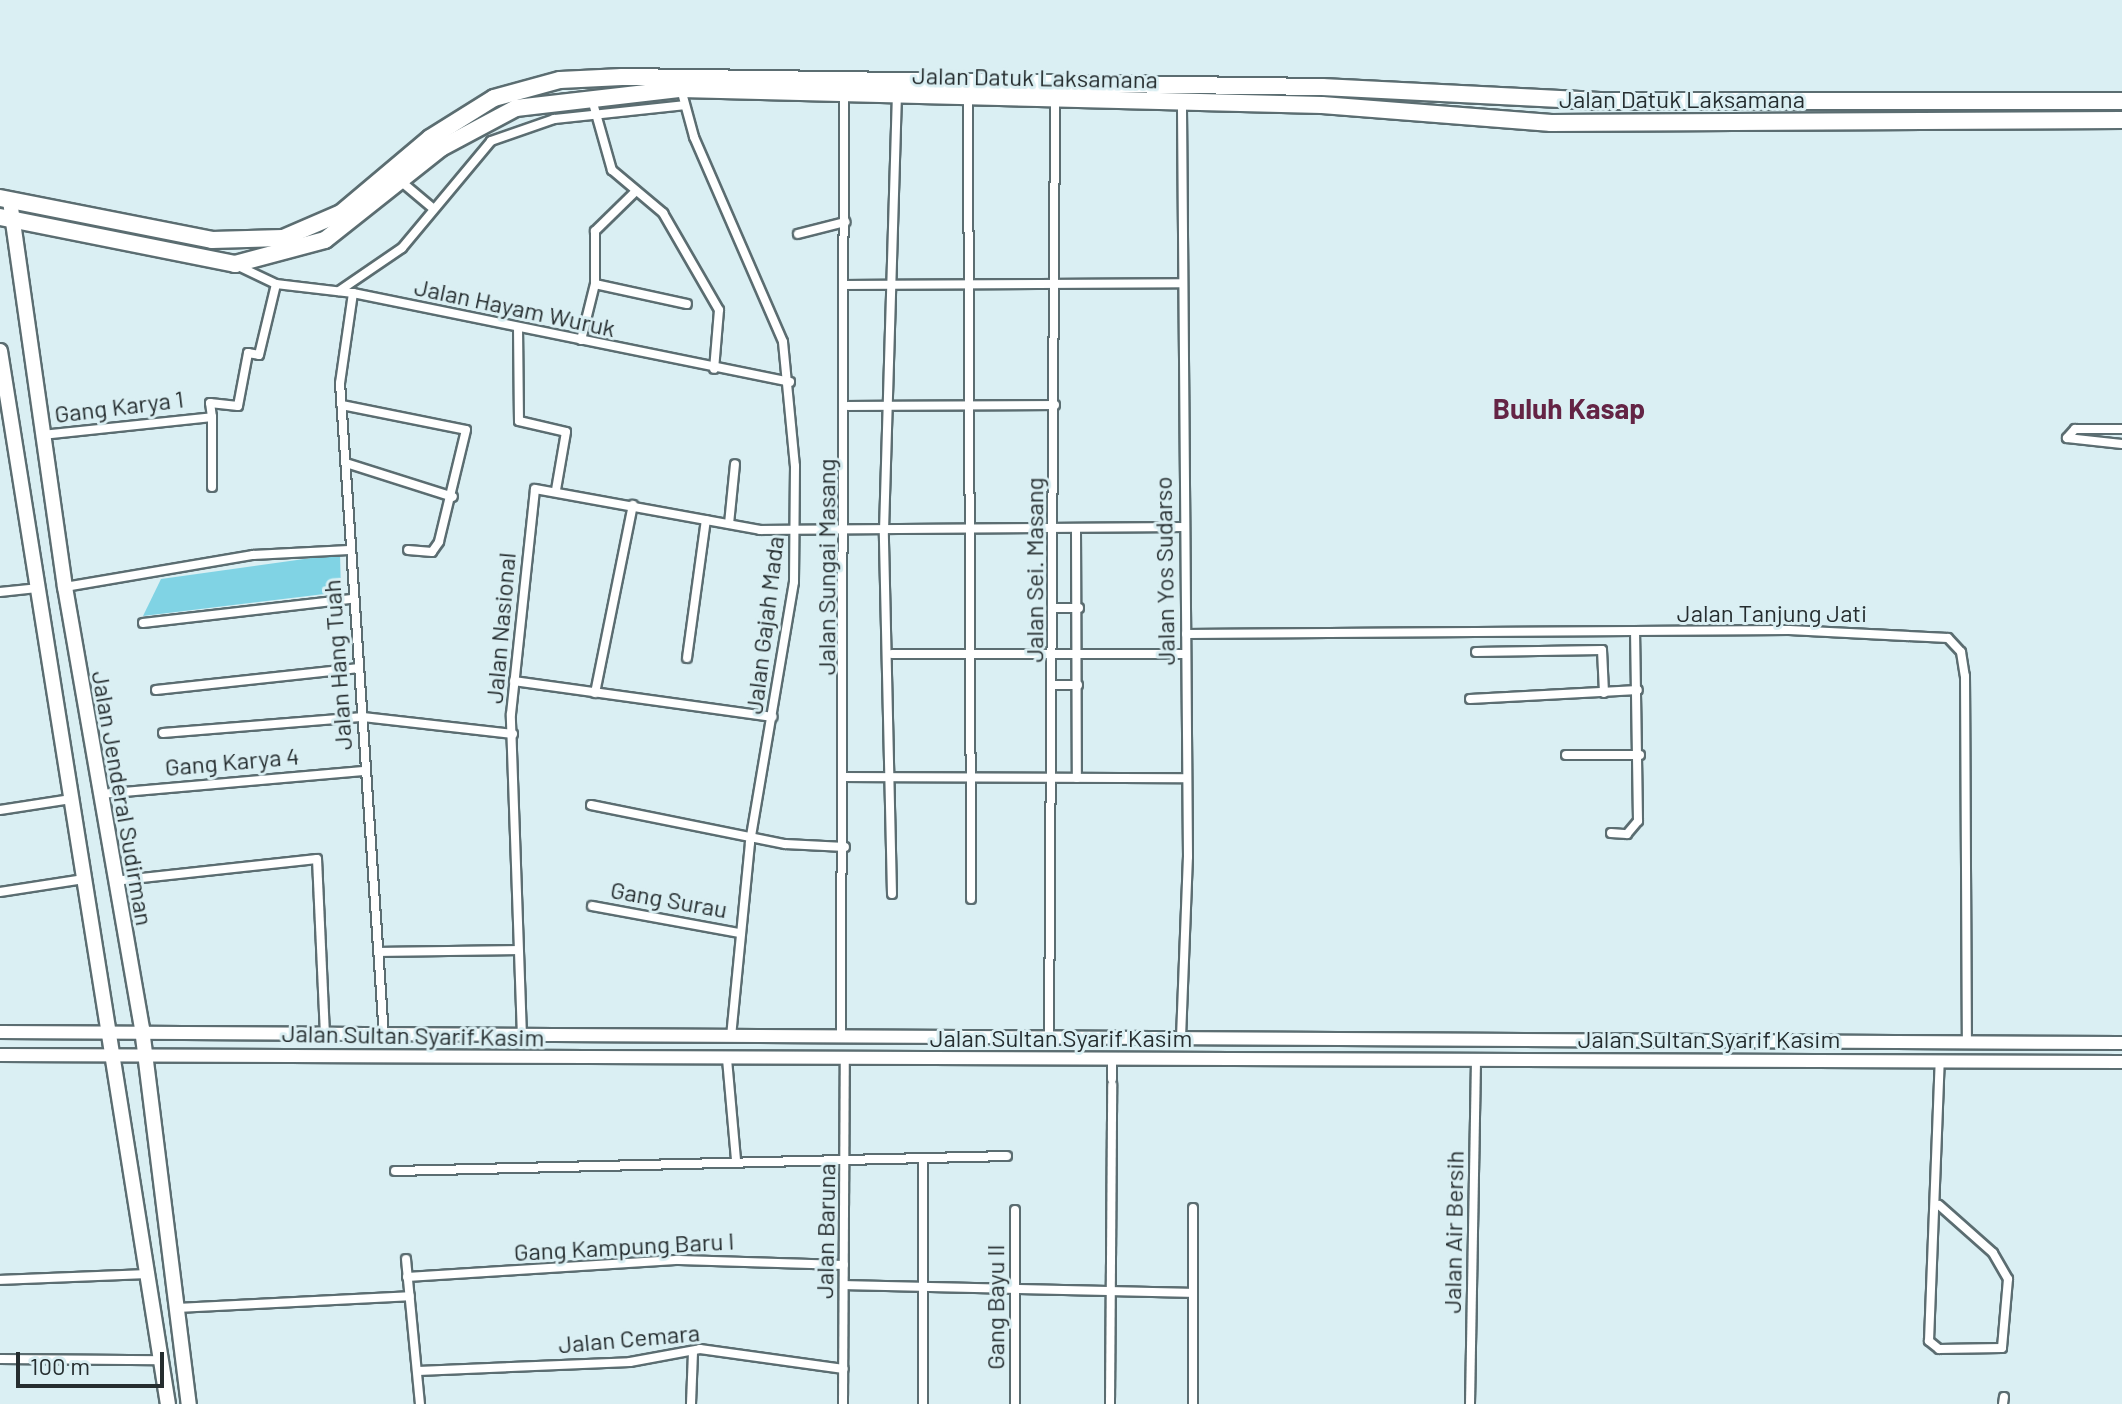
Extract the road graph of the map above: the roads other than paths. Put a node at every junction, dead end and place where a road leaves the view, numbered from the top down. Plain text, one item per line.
1 (920, 80) junction
2 (622, 85) junction
3 (591, 95) junction
4 (844, 96) junction
5 (1322, 96) junction
6 (682, 97) junction
7 (919, 97) junction
8 (562, 98) junction
9 (897, 99) junction
10 (968, 100) junction
11 (2122, 101) edge
12 (1055, 102) junction
13 (1182, 104) junction
14 (593, 115) junction
15 (565, 118) junction
16 (2122, 120) edge
17 (404, 184) junction
18 (636, 191) junction
19 (5, 199) edge
20 (431, 207) junction
21 (6, 218) edge
22 (845, 222) junction
23 (798, 234) dead end
24 (235, 264) junction
25 (1181, 283) junction
26 (276, 284) junction
27 (595, 284) junction
28 (846, 285) junction
29 (890, 286) junction
30 (968, 286) junction
31 (1056, 287) junction
32 (338, 292) junction
33 (353, 293) junction
34 (687, 304) dead end
35 (518, 327) junction
36 (581, 340) junction
37 (0, 351) edge
38 (714, 369) junction
39 (790, 382) junction
40 (342, 405) junction
41 (1055, 405) junction
42 (848, 406) junction
43 (968, 406) junction
44 (887, 407) junction
45 (212, 417) junction
46 (2122, 429) edge
47 (42, 435) junction
48 (2122, 444) edge
49 (346, 463) junction
50 (735, 464) dead end
51 (212, 487) dead end
52 (556, 490) junction
53 (453, 497) junction
54 (633, 505) junction
55 (706, 520) junction
56 (729, 524) junction
57 (1182, 527) junction
58 (1053, 530) junction
59 (1076, 530) junction
60 (796, 531) junction
61 (884, 531) junction
62 (973, 531) junction
63 (843, 533) junction
64 (349, 550) junction
65 (408, 550) dead end
66 (65, 587) junction
67 (37, 588) junction
68 (0, 592) edge
69 (352, 599) junction
70 (1055, 608) junction
71 (1079, 608) junction
72 (143, 623) dead end
73 (72, 631) junction
74 (1635, 633) junction
75 (1186, 634) junction
76 (44, 635) junction
77 (1476, 652) dead end
78 (972, 653) junction
79 (892, 654) junction
80 (1055, 654) junction
81 (1080, 654) junction
82 (1184, 654) junction
83 (687, 658) dead end
84 (357, 668) junction
85 (514, 681) junction
86 (1055, 685) junction
87 (1078, 685) junction
88 (156, 690) dead end
89 (1638, 690) junction
90 (595, 693) junction
91 (1604, 693) junction
92 (1470, 699) dead end
93 (363, 717) junction
94 (773, 717) junction
95 (163, 733) dead end
96 (513, 734) junction
97 (1566, 755) dead end
98 (1640, 755) junction
99 (366, 771) junction
100 (845, 777) junction
101 (892, 777) junction
102 (972, 778) junction
103 (1054, 778) junction
104 (1077, 778) junction
105 (1186, 778) junction
106 (101, 794) junction
107 (71, 799) junction
108 (591, 805) dead end
109 (0, 810) edge
110 (1611, 833) dead end
111 (751, 835) junction
112 (845, 847) junction
113 (84, 879) junction
114 (113, 881) junction
115 (0, 892) edge
116 (892, 894) dead end
117 (971, 899) dead end
118 (592, 906) dead end
119 (739, 933) junction
120 (518, 950) junction
121 (379, 952) junction
122 (142, 1029) junction
123 (114, 1030) junction
124 (0, 1032) edge
125 (325, 1035) junction
126 (384, 1036) junction
127 (523, 1038) junction
128 (841, 1038) junction
129 (1049, 1038) junction
130 (1181, 1038) junction
131 (730, 1040) junction
132 (1598, 1043) junction
133 (1967, 1043) junction
134 (2122, 1043) edge
135 (116, 1053) junction
136 (144, 1053) junction
137 (0, 1055) edge
138 (727, 1059) junction
139 (845, 1059) junction
140 (1598, 1060) junction
141 (1112, 1061) junction
142 (1476, 1061) junction
143 (1940, 1061) junction
144 (2122, 1062) edge
145 (1007, 1156) dead end
146 (846, 1158) junction
147 (923, 1159) junction
148 (736, 1160) junction
149 (395, 1171) dead end
150 (1939, 1205) junction
151 (1193, 1208) dead end
152 (1015, 1210) dead end
153 (406, 1259) dead end
154 (844, 1265) junction
155 (150, 1274) junction
156 (407, 1277) junction
157 (0, 1280) edge
158 (845, 1285) junction
159 (923, 1286) junction
160 (1016, 1288) junction
161 (1109, 1290) junction
162 (1193, 1293) junction
163 (410, 1296) junction
164 (174, 1308) junction
165 (693, 1352) junction
166 (0, 1359) edge
167 (162, 1360) junction
168 (844, 1369) junction
169 (418, 1371) junction
170 (168, 1404) edge
171 (189, 1404) edge
172 (420, 1404) edge
173 (691, 1404) edge
174 (843, 1404) edge
175 (923, 1404) edge
176 (1015, 1404) edge
177 (1110, 1404) edge
178 (1193, 1404) edge
179 (1470, 1404) edge

1 - 2 highway, Jalan Datuk Laksamana
1 - 5 highway, Jalan Datuk Laksamana
1 - 7 highway
2 - 3 highway, Jalan Datuk Laksamana
2 - 6 highway, Jalan Datuk Laksamana
2 - 19 highway, Jalan Datuk Laksamana
3 - 8 highway, Jalan Datuk Laksamana
3 - 14 street
4 - 6 highway, Jalan Datuk Laksamana
4 - 9 highway, Jalan Datuk Laksamana
4 - 22 street, Jalan Sungai Masang
5 - 11 highway, Jalan Datuk Laksamana
5 - 13 highway, Jalan Datuk Laksamana
5 - 16 highway, Jalan Datuk Laksamana
6 - 14 street
6 - 39 street, Jalan Gajah Mada
7 - 9 highway, Jalan Datuk Laksamana
7 - 10 highway, Jalan Datuk Laksamana
8 - 15 street
8 - 17 highway, Jalan Datuk Laksamana
9 - 29 street
10 - 12 highway, Jalan Datuk Laksamana
10 - 30 street
12 - 13 highway, Jalan Datuk Laksamana
12 - 31 street, Jalan Sei. Masang
13 - 25 street, Jalan Yos Sudarso
14 - 15 street
14 - 18 street
15 - 20 street
17 - 20 street
17 - 24 highway, Jalan Datuk Laksamana
18 - 27 street
18 - 38 street
19 - 21 main road, Jalan Jenderal Sudirman
20 - 32 street
21 - 24 highway, Jalan Datuk Laksamana
21 - 47 main road, Jalan Jenderal Sudirman
22 - 23 street
22 - 28 street, Jalan Sungai Masang
24 - 26 street, Jalan Hayam Wuruk
25 - 31 street
25 - 57 street, Jalan Yos Sudarso
26 - 32 street, Jalan Hayam Wuruk
26 - 45 street, Gang Karya 1
27 - 34 street
27 - 36 street
28 - 29 street
28 - 42 street, Jalan Sungai Masang
29 - 30 street
29 - 44 street
30 - 31 street
30 - 43 street
31 - 41 street, Jalan Sei. Masang
32 - 33 street, Jalan Hayam Wuruk
33 - 35 street, Jalan Hayam Wuruk
33 - 40 street, Jalan Hang Tuah
35 - 36 street, Jalan Hayam Wuruk
35 - 52 street
36 - 38 street, Jalan Hayam Wuruk
37 - 67 main road, Jalan Jenderal Sudirman
38 - 39 street, Jalan Hayam Wuruk
39 - 60 street, Jalan Gajah Mada
40 - 49 street, Jalan Hang Tuah
40 - 53 street
41 - 43 street
41 - 58 street, Jalan Sei. Masang
42 - 44 street
42 - 63 street, Jalan Sungai Masang
43 - 44 street
43 - 62 street
44 - 61 street
45 - 47 street, Gang Karya 1
45 - 51 street
46 - 48 street
47 - 66 main road, Jalan Jenderal Sudirman
49 - 53 street
49 - 64 street, Jalan Hang Tuah
50 - 56 street
52 - 54 street
52 - 85 street, Jalan Nasional
53 - 65 street
54 - 55 street
54 - 90 street
55 - 56 street
55 - 83 street
56 - 60 street
57 - 59 street
57 - 75 street, Jalan Yos Sudarso
58 - 59 street
58 - 62 street
58 - 70 street, Jalan Sei. Masang
59 - 71 street
60 - 63 street
60 - 94 street, Jalan Gajah Mada
61 - 62 street
61 - 63 street
61 - 79 street
62 - 78 street
63 - 100 street, Jalan Sungai Masang
64 - 66 street
64 - 69 street, Jalan Hang Tuah
66 - 73 main road, Jalan Jenderal Sudirman
67 - 68 street
67 - 76 main road, Jalan Jenderal Sudirman
69 - 72 street
69 - 84 street, Jalan Hang Tuah
70 - 71 street
70 - 80 street, Jalan Sei. Masang
71 - 81 street
73 - 76 main road
73 - 106 main road, Jalan Jenderal Sudirman
74 - 75 street, Jalan Tanjung Jati
74 - 89 street
74 - 133 street, Jalan Tanjung Jati
75 - 82 street, Jalan Yos Sudarso
76 - 107 main road, Jalan Jenderal Sudirman
77 - 91 street
78 - 79 street
78 - 80 street
78 - 102 street
79 - 101 street
80 - 81 street
80 - 86 street, Jalan Sei. Masang
81 - 82 street
81 - 87 street
82 - 105 street, Jalan Yos Sudarso
84 - 88 street
84 - 93 street, Jalan Hang Tuah
85 - 90 street
85 - 96 street, Jalan Nasional
86 - 87 street
86 - 103 street, Jalan Sei. Masang
87 - 104 street
89 - 91 street
89 - 98 street
90 - 94 street
91 - 92 street
93 - 95 street
93 - 96 street
93 - 99 street, Jalan Hang Tuah
94 - 111 street, Jalan Gajah Mada
96 - 120 street, Jalan Nasional
97 - 98 street
98 - 110 street
99 - 106 street, Gang Karya 4
99 - 121 street, Jalan Hang Tuah
100 - 101 street
100 - 112 street, Jalan Sungai Masang
101 - 102 street
101 - 116 street
102 - 103 street
102 - 117 street
103 - 104 street
103 - 129 street, Jalan Sei. Masang
104 - 105 street
105 - 130 street, Jalan Yos Sudarso
106 - 114 main road, Jalan Jenderal Sudirman
107 - 109 street
107 - 113 main road, Jalan Jenderal Sudirman
108 - 111 street
111 - 112 street
111 - 119 street, Jalan Gajah Mada
112 - 128 street, Jalan Sungai Masang
113 - 115 street
113 - 123 main road, Jalan Jenderal Sudirman
114 - 122 main road, Jalan Jenderal Sudirman
114 - 125 street
118 - 119 street, Gang Surau
119 - 131 street, Jalan Gajah Mada
120 - 121 street
120 - 127 street, Jalan Nasional
121 - 126 street, Jalan Hang Tuah
122 - 123 street, Jalan Sultan Syarif Kasim
122 - 125 street, Jalan Sultan Syarif Kasim
122 - 136 main road, Jalan Jenderal Sudirman
123 - 124 street, Jalan Sultan Syarif Kasim
123 - 135 main road, Jalan Jenderal Sudirman
125 - 126 street, Jalan Sultan Syarif Kasim
126 - 127 street, Jalan Sultan Syarif Kasim
127 - 131 street, Jalan Sultan Syarif Kasim
128 - 129 street, Jalan Sultan Syarif Kasim
128 - 131 street, Jalan Sultan Syarif Kasim
129 - 130 street, Jalan Sultan Syarif Kasim
130 - 132 street, Jalan Sultan Syarif Kasim
132 - 133 street, Jalan Sultan Syarif Kasim
132 - 140 street
133 - 134 street, Jalan Sultan Syarif Kasim
135 - 136 street, Jalan Sultan Syarif Kasim
135 - 137 street, Jalan Sultan Syarif Kasim
135 - 155 main road, Jalan Jenderal Sudirman
136 - 138 street, Jalan Sultan Syarif Kasim
136 - 164 main road, Jalan Jenderal Sudirman
138 - 139 street, Jalan Sultan Syarif Kasim
138 - 148 street
139 - 141 street, Jalan Sultan Syarif Kasim
139 - 146 street, Jalan Baruna
140 - 142 street, Jalan Sultan Syarif Kasim
140 - 143 street, Jalan Sultan Syarif Kasim
141 - 142 street, Jalan Sultan Syarif Kasim
141 - 161 street
142 - 179 street, Jalan Air Bersih
143 - 144 street, Jalan Sultan Syarif Kasim
143 - 150 street
145 - 147 street
146 - 147 street
146 - 148 street
146 - 154 street, Jalan Baruna
147 - 159 street
148 - 149 street
150 - 150 street
151 - 162 street
152 - 160 street, Gang Bayu II
153 - 156 street
154 - 156 street, Gang Kampung Baru I
154 - 158 street, Jalan Baruna
155 - 157 street
155 - 167 main road, Jalan Jenderal Sudirman
156 - 163 street
158 - 159 street
158 - 168 street, Jalan Baruna
159 - 160 street
159 - 175 street
160 - 161 street
160 - 176 street, Gang Bayu II
161 - 162 street
161 - 177 street
162 - 178 street
163 - 164 street
163 - 169 street
164 - 171 main road, Jalan Jenderal Sudirman
165 - 168 street, Jalan Cemara
165 - 169 street, Jalan Cemara
165 - 173 street
166 - 167 street
167 - 170 main road, Jalan Jenderal Sudirman
168 - 174 street, Jalan Baruna
169 - 172 street

